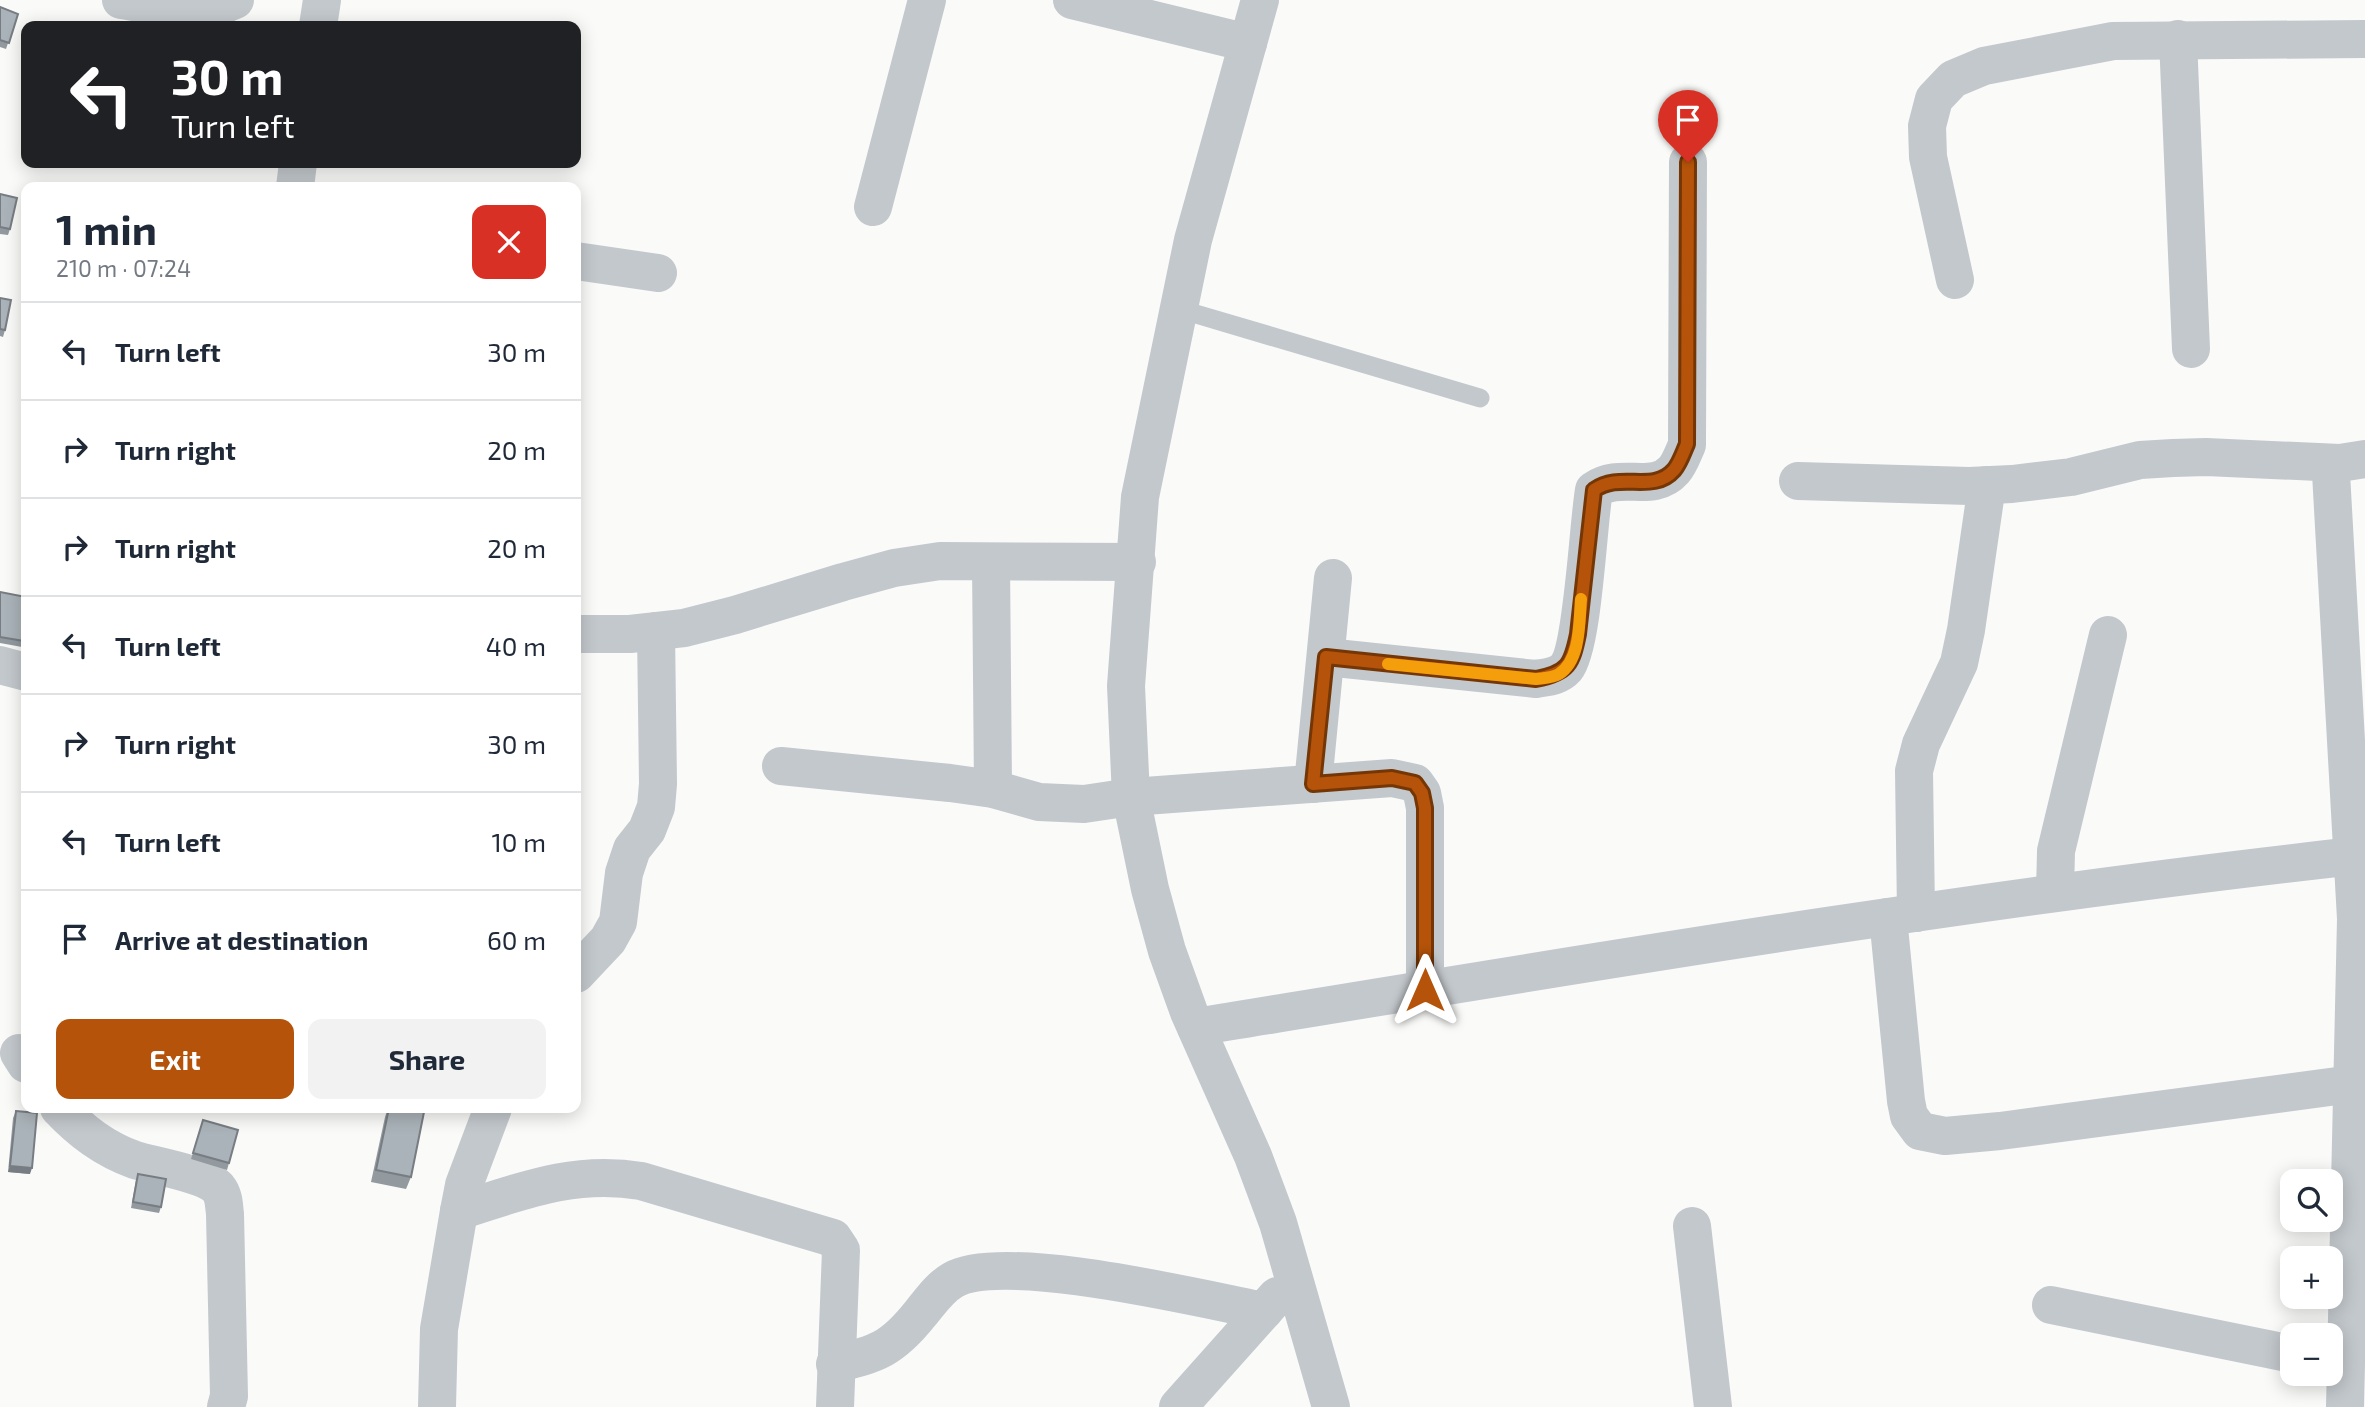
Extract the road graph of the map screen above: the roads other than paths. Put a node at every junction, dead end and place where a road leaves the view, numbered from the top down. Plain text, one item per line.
1 (121, 0) edge
2 (235, 0) edge
3 (928, 0) edge
4 (1072, 0) edge
5 (1260, 0) edge
6 (2178, 39) junction
7 (2365, 39) edge
8 (1248, 43) junction
9 (1688, 162) dead end
10 (873, 207) dead end
11 (581, 262) edge
12 (658, 273) dead end
13 (1955, 280) dead end
14 (1190, 312) junction
15 (2191, 349) dead end
16 (1480, 398) dead end
17 (2353, 461) edge
18 (1798, 481) dead end
19 (1987, 485) junction
20 (991, 562) junction
21 (1137, 562) junction
22 (2351, 574) edge
23 (1333, 578) dead end
24 (656, 631) junction
25 (581, 634) edge
26 (2108, 635) dead end
27 (1326, 657) junction
28 (0, 665) edge
29 (21, 671) edge
30 (780, 766) dead end
31 (1313, 784) junction
32 (993, 789) junction
33 (1131, 797) junction
34 (2354, 856) junction
35 (2054, 892) junction
36 (1902, 915) junction
37 (581, 969) edge
38 (1425, 990) junction
39 (1196, 1027) junction
40 (2352, 1084) junction
41 (64, 1113) edge
42 (491, 1113) edge
43 (2358, 1189) edge
44 (459, 1211) junction
45 (1692, 1226) dead end
46 (1292, 1279) junction
47 (2051, 1306) dead end
48 (1264, 1311) junction
49 (2343, 1323) edge
50 (2280, 1352) edge
51 (835, 1364) junction
52 (2342, 1386) edge
53 (226, 1407) edge
54 (438, 1407) edge
55 (835, 1407) edge
56 (1178, 1407) edge
57 (1331, 1407) edge
58 (1713, 1407) edge
59 (2345, 1407) edge

1 - 2 street
3 - 10 street
4 - 8 street
5 - 8 street
6 - 7 street
6 - 13 street
6 - 15 street
8 - 14 street
9 - 27 street
11 - 12 street
14 - 16 lane
14 - 21 street
17 - 19 street
17 - 22 street
18 - 19 street
19 - 36 street
20 - 21 street
20 - 24 street
20 - 32 street
21 - 33 street
22 - 34 street
23 - 27 street
24 - 25 street
24 - 37 street
26 - 35 street
27 - 31 street
28 - 29 street
30 - 32 street
31 - 33 street
31 - 38 street
32 - 33 street
33 - 39 street
34 - 35 street
34 - 40 street
35 - 36 street
36 - 38 street
36 - 40 street
38 - 39 street
39 - 46 street
40 - 43 street
41 - 53 street
42 - 44 street
43 - 49 street
44 - 51 street
44 - 54 street
45 - 58 street
46 - 48 street
46 - 57 street
47 - 50 street
48 - 51 street
48 - 56 street
51 - 55 street
52 - 59 street

